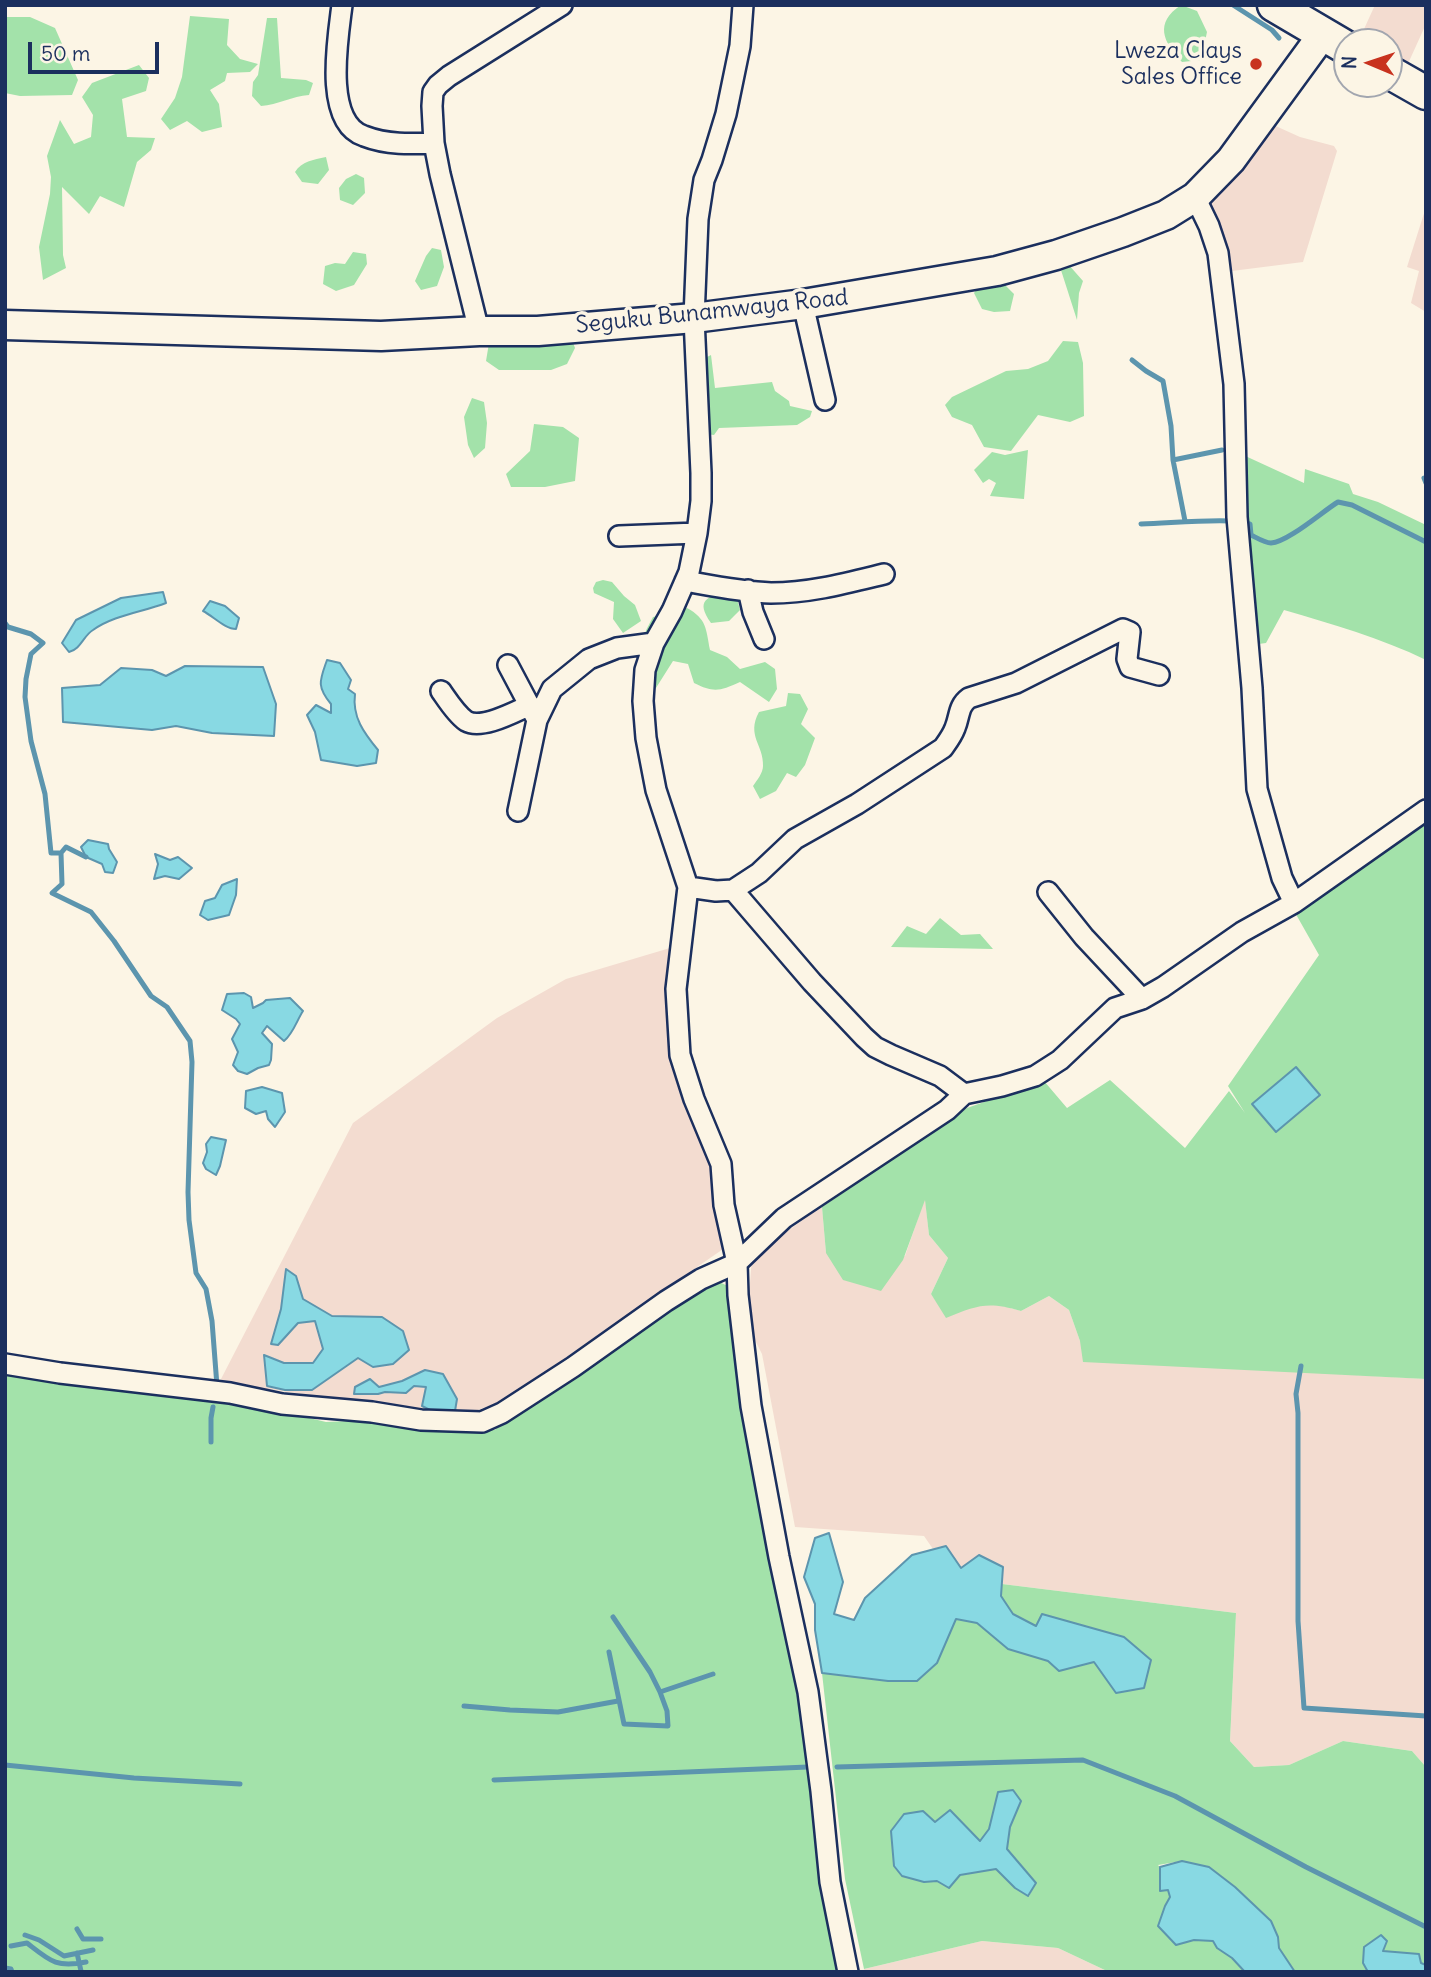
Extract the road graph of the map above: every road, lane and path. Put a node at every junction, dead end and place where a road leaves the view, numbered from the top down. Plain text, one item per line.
1 (342, 5) edge
2 (743, 5) edge
3 (1274, 5) edge
4 (558, 6) edge
5 (1333, 40) edge
6 (1333, 43) edge
7 (1403, 80) edge
8 (1426, 93) edge
9 (435, 143) junction
10 (1195, 197) junction
11 (803, 304) junction
12 (694, 318) junction
13 (5, 325) edge
14 (479, 331) junction
15 (825, 400) dead end
16 (697, 533) junction
17 (619, 536) dead end
18 (884, 574) dead end
19 (685, 581) junction
20 (748, 590) junction
21 (764, 639) dead end
22 (654, 643) junction
23 (508, 665) dead end
24 (1159, 675) dead end
25 (441, 691) dead end
26 (533, 713) junction
27 (1426, 810) edge
28 (518, 811) dead end
29 (688, 887) junction
30 (733, 890) junction
31 (1048, 892) dead end
32 (1294, 904) junction
33 (1142, 999) junction
34 (964, 1094) junction
35 (737, 1263) junction
36 (5, 1364) edge
37 (848, 1972) edge

1 - 9 street
2 - 12 street
3 - 5 main road
4 - 9 street
6 - 10 main road, Seguku Bunamwaya Road
7 - 8 main road
9 - 14 street
10 - 11 main road, Seguku Bunamwaya Road
10 - 32 street
11 - 12 main road, Seguku Bunamwaya Road
11 - 15 street
12 - 14 main road, Seguku Bunamwaya Road
12 - 16 street
13 - 14 main road, Seguku Bunamwaya Road
16 - 17 street
16 - 19 street
18 - 20 street
19 - 20 street
19 - 22 street
20 - 21 street
22 - 26 street
22 - 29 street
23 - 26 street
24 - 30 street
25 - 26 street
26 - 28 street
27 - 32 street
29 - 30 street
29 - 35 street
30 - 34 street
31 - 33 street
32 - 33 street
33 - 34 street
34 - 35 street
35 - 36 street
35 - 37 street

